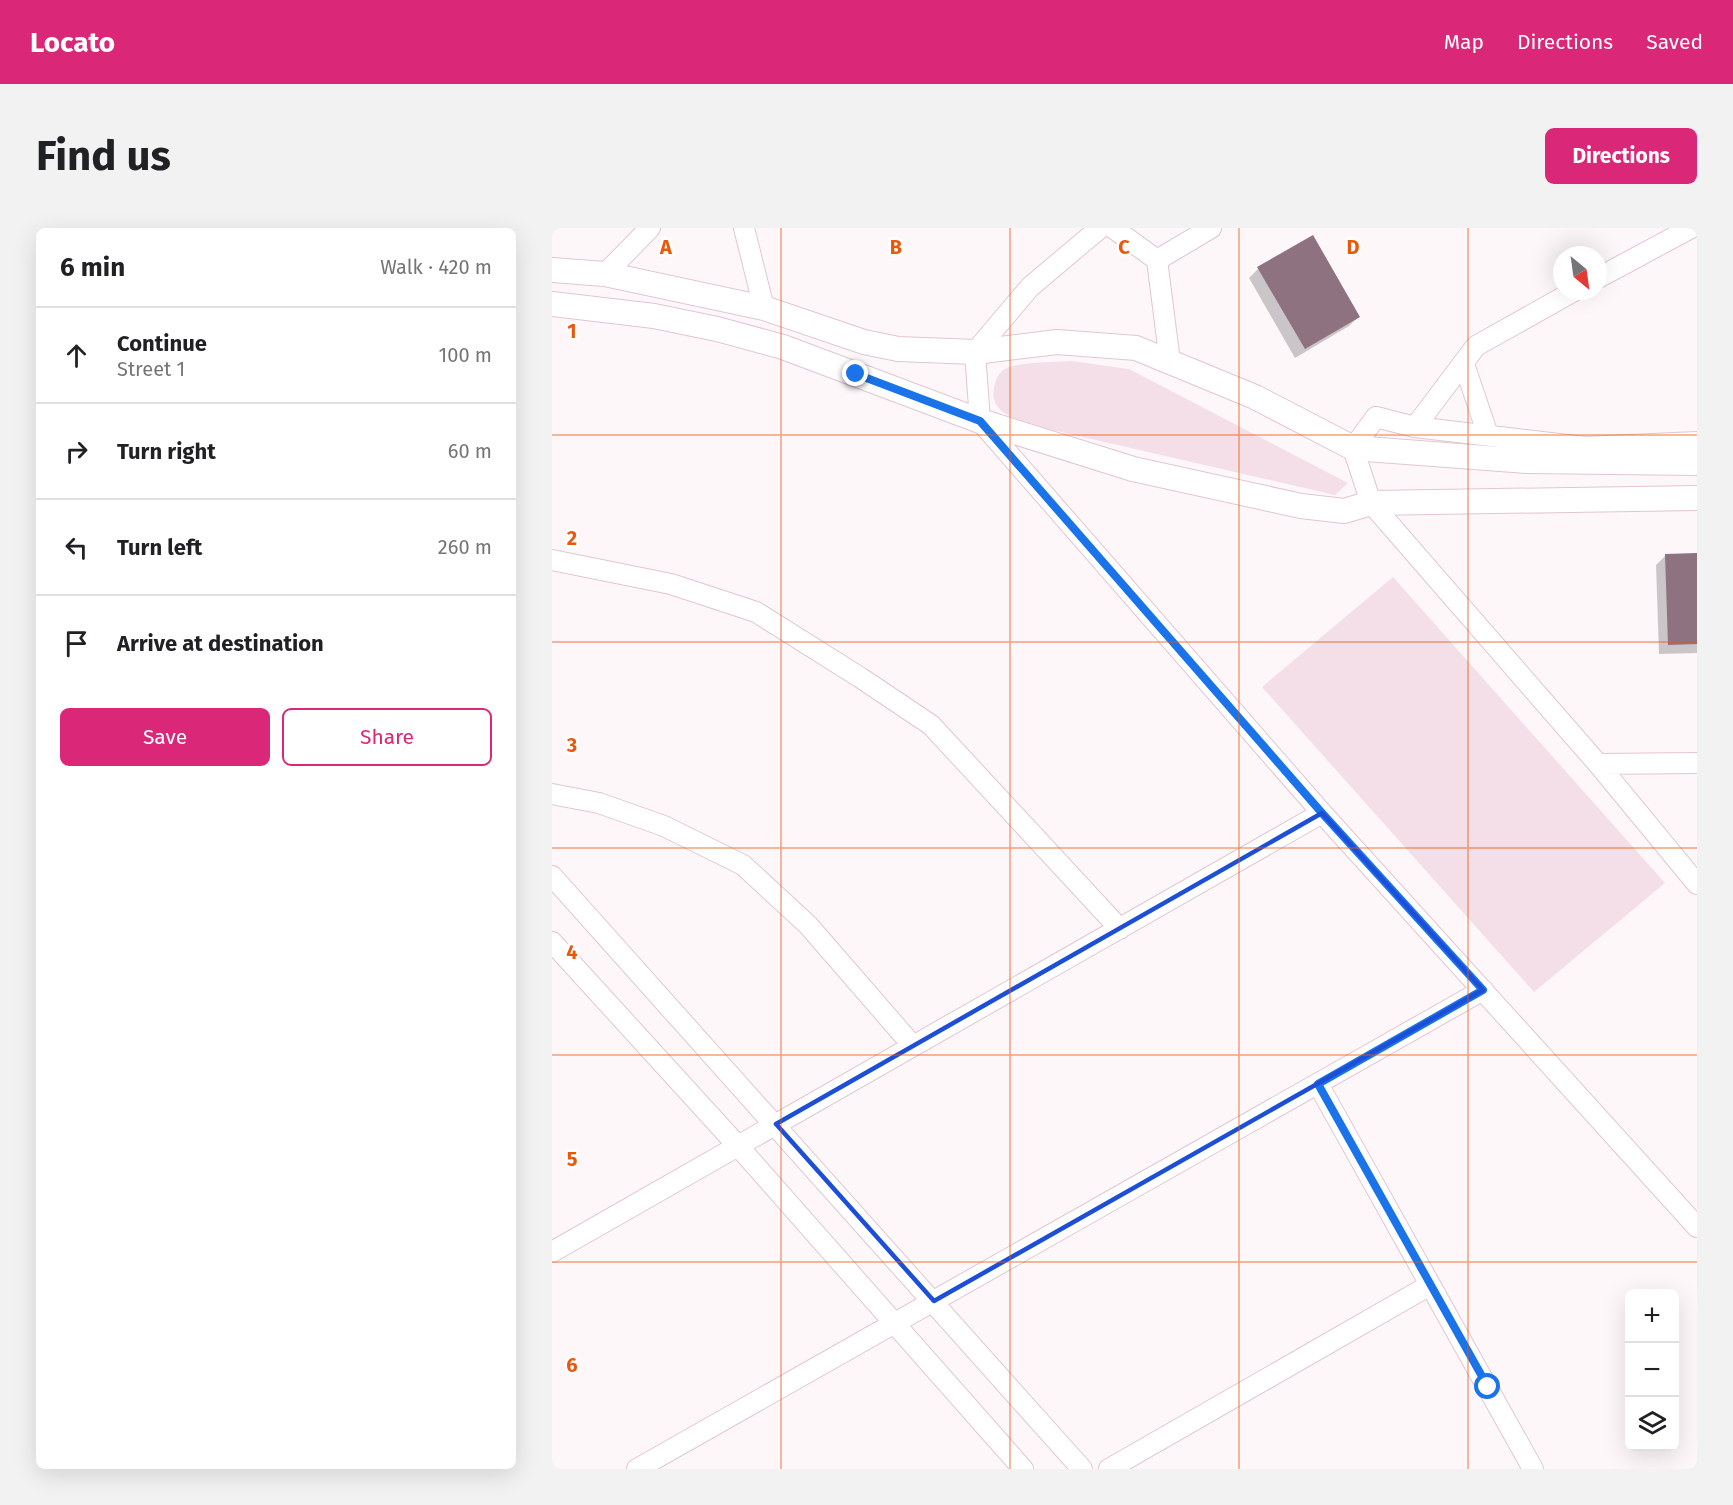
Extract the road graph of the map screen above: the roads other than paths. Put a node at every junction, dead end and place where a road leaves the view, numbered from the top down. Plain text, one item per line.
1 (650, 228) edge
2 (744, 228) edge
3 (1100, 228) edge
4 (1113, 228) edge
5 (1211, 228) edge
6 (1691, 228) edge
7 (1157, 260) junction
8 (552, 270) edge
9 (1607, 273) edge
10 (605, 274) junction
11 (1558, 300) edge
12 (552, 304) edge
13 (764, 308) junction
14 (975, 352) junction
15 (1170, 362) junction
16 (1464, 364) junction
17 (980, 421) junction
18 (1415, 427) junction
19 (1488, 435) junction
20 (1697, 442) edge
21 (1353, 448) junction
22 (1697, 463) edge
23 (1697, 498) edge
24 (1371, 503) junction
25 (552, 560) edge
26 (1697, 763) edge
27 (1598, 764) junction
28 (552, 795) edge
29 (1322, 813) junction
30 (552, 876) edge
31 (1697, 884) edge
32 (1120, 929) junction
33 (552, 942) edge
34 (1483, 990) junction
35 (913, 1046) junction
36 (1318, 1084) junction
37 (776, 1124) junction
38 (738, 1146) junction
39 (1697, 1227) edge
40 (552, 1252) edge
41 (1430, 1285) junction
42 (934, 1301) junction
43 (895, 1323) junction
44 (638, 1469) edge
45 (1023, 1469) edge
46 (1082, 1469) edge
47 (1109, 1469) edge
48 (1533, 1469) edge

1 - 10 street
2 - 13 street
3 - 14 street
4 - 7 street
5 - 7 street
6 - 9 street
7 - 15 street
8 - 10 street
10 - 13 street
11 - 16 street
12 - 17 street
13 - 14 street
14 - 15 street
14 - 17 street
15 - 21 street
16 - 18 street
16 - 19 street
17 - 24 street
17 - 29 street
18 - 19 street
18 - 21 street
19 - 20 street
21 - 22 street
21 - 24 street
23 - 24 street
24 - 27 street
25 - 32 street
26 - 27 street
27 - 31 street
28 - 35 street
29 - 32 street
29 - 34 street
30 - 37 street
32 - 35 street
33 - 38 street
34 - 36 street
34 - 39 street
35 - 37 street
36 - 41 street
36 - 42 street
37 - 38 street
37 - 42 street
38 - 40 street
38 - 43 street
41 - 47 street
41 - 48 street
42 - 43 street
42 - 46 street
43 - 44 street
43 - 45 street

